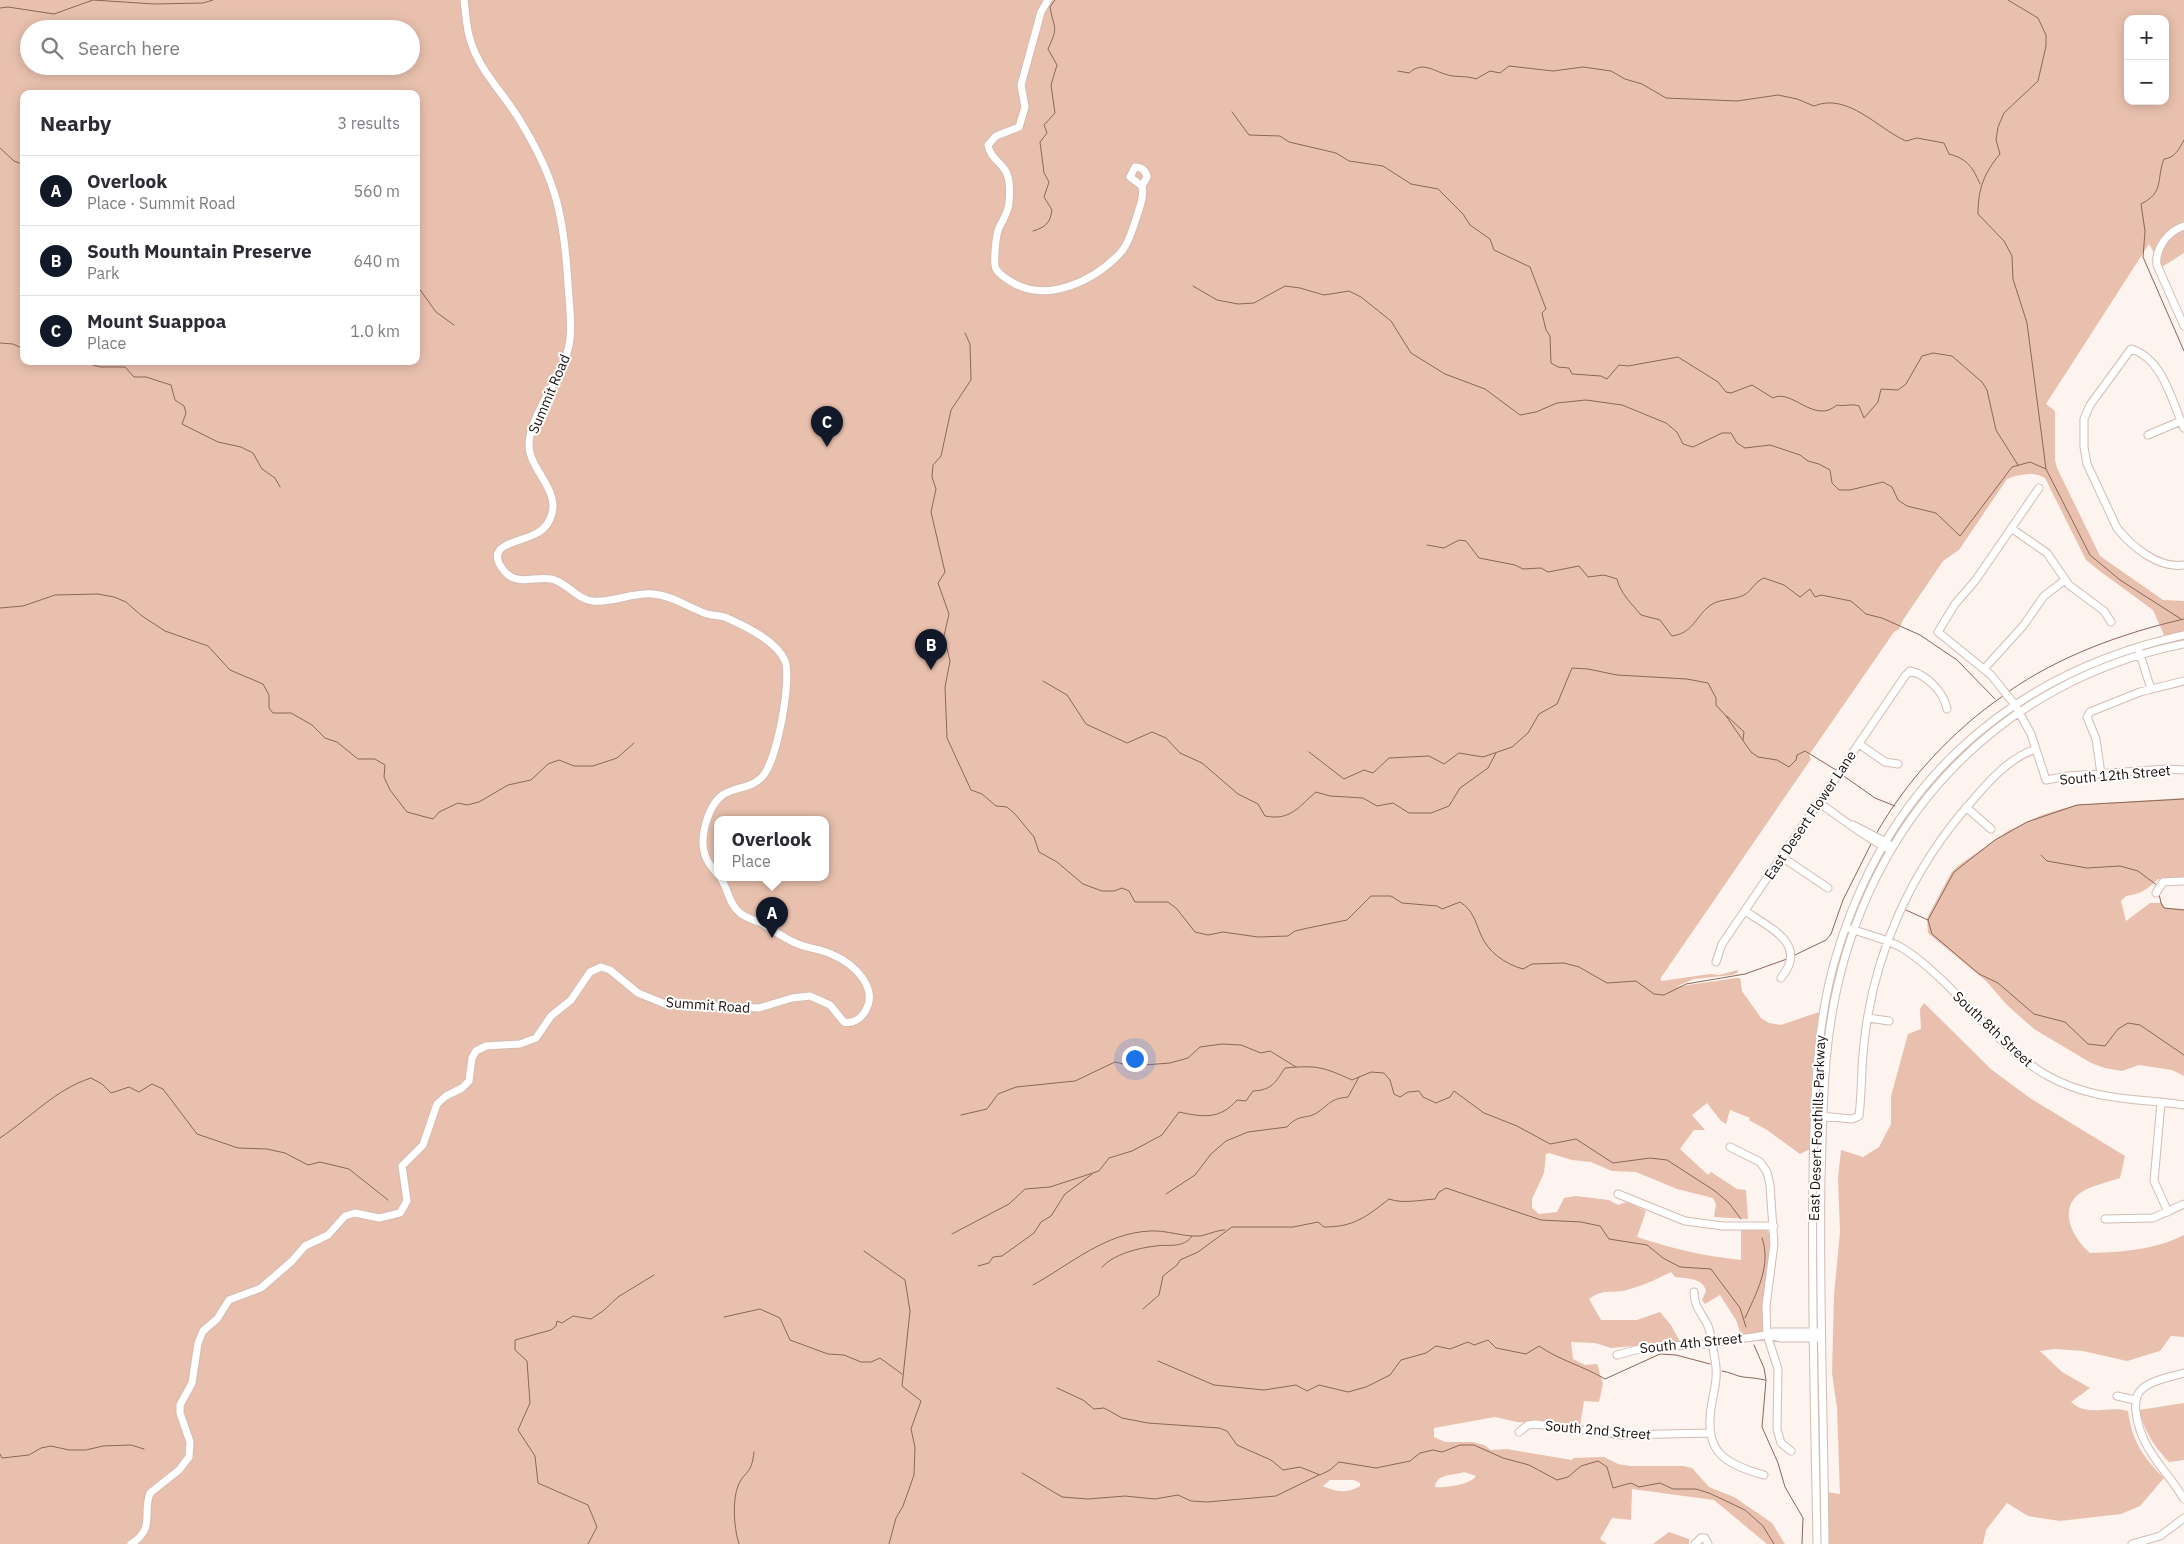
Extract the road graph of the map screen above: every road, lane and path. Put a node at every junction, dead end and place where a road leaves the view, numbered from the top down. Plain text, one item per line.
1 (464, 0) edge
2 (1048, 0) edge
3 (1142, 186) dead end
4 (2184, 226) edge
5 (2184, 326) edge
6 (2182, 425) edge
7 (2148, 435) dead end
8 (2038, 488) dead end
9 (2011, 528) junction
10 (2184, 564) edge
11 (2065, 580) junction
12 (2111, 622) dead end
13 (2184, 636) edge
14 (2184, 644) edge
15 (2138, 646) junction
16 (2140, 654) junction
17 (1984, 669) junction
18 (2184, 681) edge
19 (2151, 689) junction
20 (2015, 705) junction
21 (1948, 709) dead end
22 (2019, 712) junction
23 (1859, 744) junction
24 (2036, 749) junction
25 (1949, 760) junction
26 (1898, 764) dead end
27 (1954, 766) junction
28 (2184, 770) edge
29 (2101, 774) junction
30 (1819, 803) junction
31 (1966, 807) junction
32 (1991, 829) dead end
33 (1884, 844) junction
34 (1782, 857) junction
35 (714, 869) edge
36 (723, 881) edge
37 (2184, 881) edge
38 (1828, 888) dead end
39 (2156, 894) dead end
40 (1745, 911) junction
41 (1846, 927) junction
42 (1854, 930) junction
43 (1888, 941) junction
44 (1716, 962) dead end
45 (1781, 978) dead end
46 (1868, 1018) junction
47 (1889, 1021) dead end
48 (2161, 1103) junction
49 (2184, 1105) edge
50 (1815, 1116) junction
51 (1824, 1117) junction
52 (1730, 1147) dead end
53 (1618, 1194) dead end
54 (2184, 1204) edge
55 (2168, 1212) junction
56 (2105, 1219) dead end
57 (1774, 1226) junction
58 (1694, 1292) dead end
59 (1767, 1335) junction
60 (1818, 1335) junction
61 (1712, 1342) junction
62 (1617, 1355) dead end
63 (2184, 1373) edge
64 (2117, 1396) dead end
65 (2135, 1400) junction
66 (1519, 1432) dead end
67 (1710, 1433) junction
68 (1790, 1451) dead end
69 (1764, 1475) dead end
70 (2184, 1499) edge
71 (2184, 1518) edge
72 (131, 1544) edge
73 (1696, 1544) edge
74 (1708, 1544) edge
75 (1817, 1544) edge
76 (1825, 1544) edge
77 (2132, 1544) edge

1 - 35 street, Summit Road
2 - 3 street
4 - 5 street
6 - 7 street
6 - 10 street
8 - 9 street
9 - 11 street
9 - 17 street
11 - 12 street
11 - 17 street
13 - 15 street, East Desert Foothills Parkway
14 - 16 street, East Desert Foothills Parkway
15 - 16 street
15 - 20 street, East Desert Foothills Parkway
16 - 19 street
16 - 22 street, East Desert Foothills Parkway
17 - 20 street
18 - 19 street
19 - 29 street
20 - 22 street
20 - 25 street, East Desert Foothills Parkway
21 - 23 street, East Desert Flower Lane
22 - 24 street
22 - 27 street, East Desert Foothills Parkway
23 - 26 street
23 - 30 street, East Desert Flower Lane
24 - 29 street, South 12th Street
24 - 31 street
25 - 27 street
25 - 33 street, East Desert Foothills Parkway
27 - 33 street, East Desert Foothills Parkway
28 - 29 street, South 12th Street
30 - 33 street
30 - 34 street, East Desert Flower Lane
31 - 32 street
31 - 43 street
33 - 41 street, East Desert Foothills Parkway
33 - 42 street, East Desert Foothills Parkway
34 - 38 street
34 - 40 street, East Desert Flower Lane
36 - 72 street, Summit Road
37 - 39 street
40 - 44 street, East Desert Flower Lane
40 - 45 street
41 - 42 street, South 8th Street
41 - 50 street, East Desert Foothills Parkway
42 - 43 street, South 8th Street
42 - 51 street, East Desert Foothills Parkway
43 - 46 street
43 - 48 street, South 8th Street
46 - 47 street
46 - 51 street
48 - 49 street, South 8th Street
48 - 55 street
50 - 51 street
50 - 60 street, East Desert Foothills Parkway
51 - 60 street, East Desert Foothills Parkway
52 - 57 street
53 - 57 street
54 - 55 street
55 - 56 street
57 - 59 street
58 - 61 street
59 - 60 street, South 4th Street
59 - 61 street, South 4th Street
59 - 68 street
60 - 75 street, East Desert Foothills Parkway
60 - 76 street, East Desert Foothills Parkway
61 - 62 street, South 4th Street
61 - 67 street
63 - 65 street
64 - 65 street
65 - 70 street
66 - 67 street, South 2nd Street
67 - 69 street
71 - 77 street
73 - 74 street

